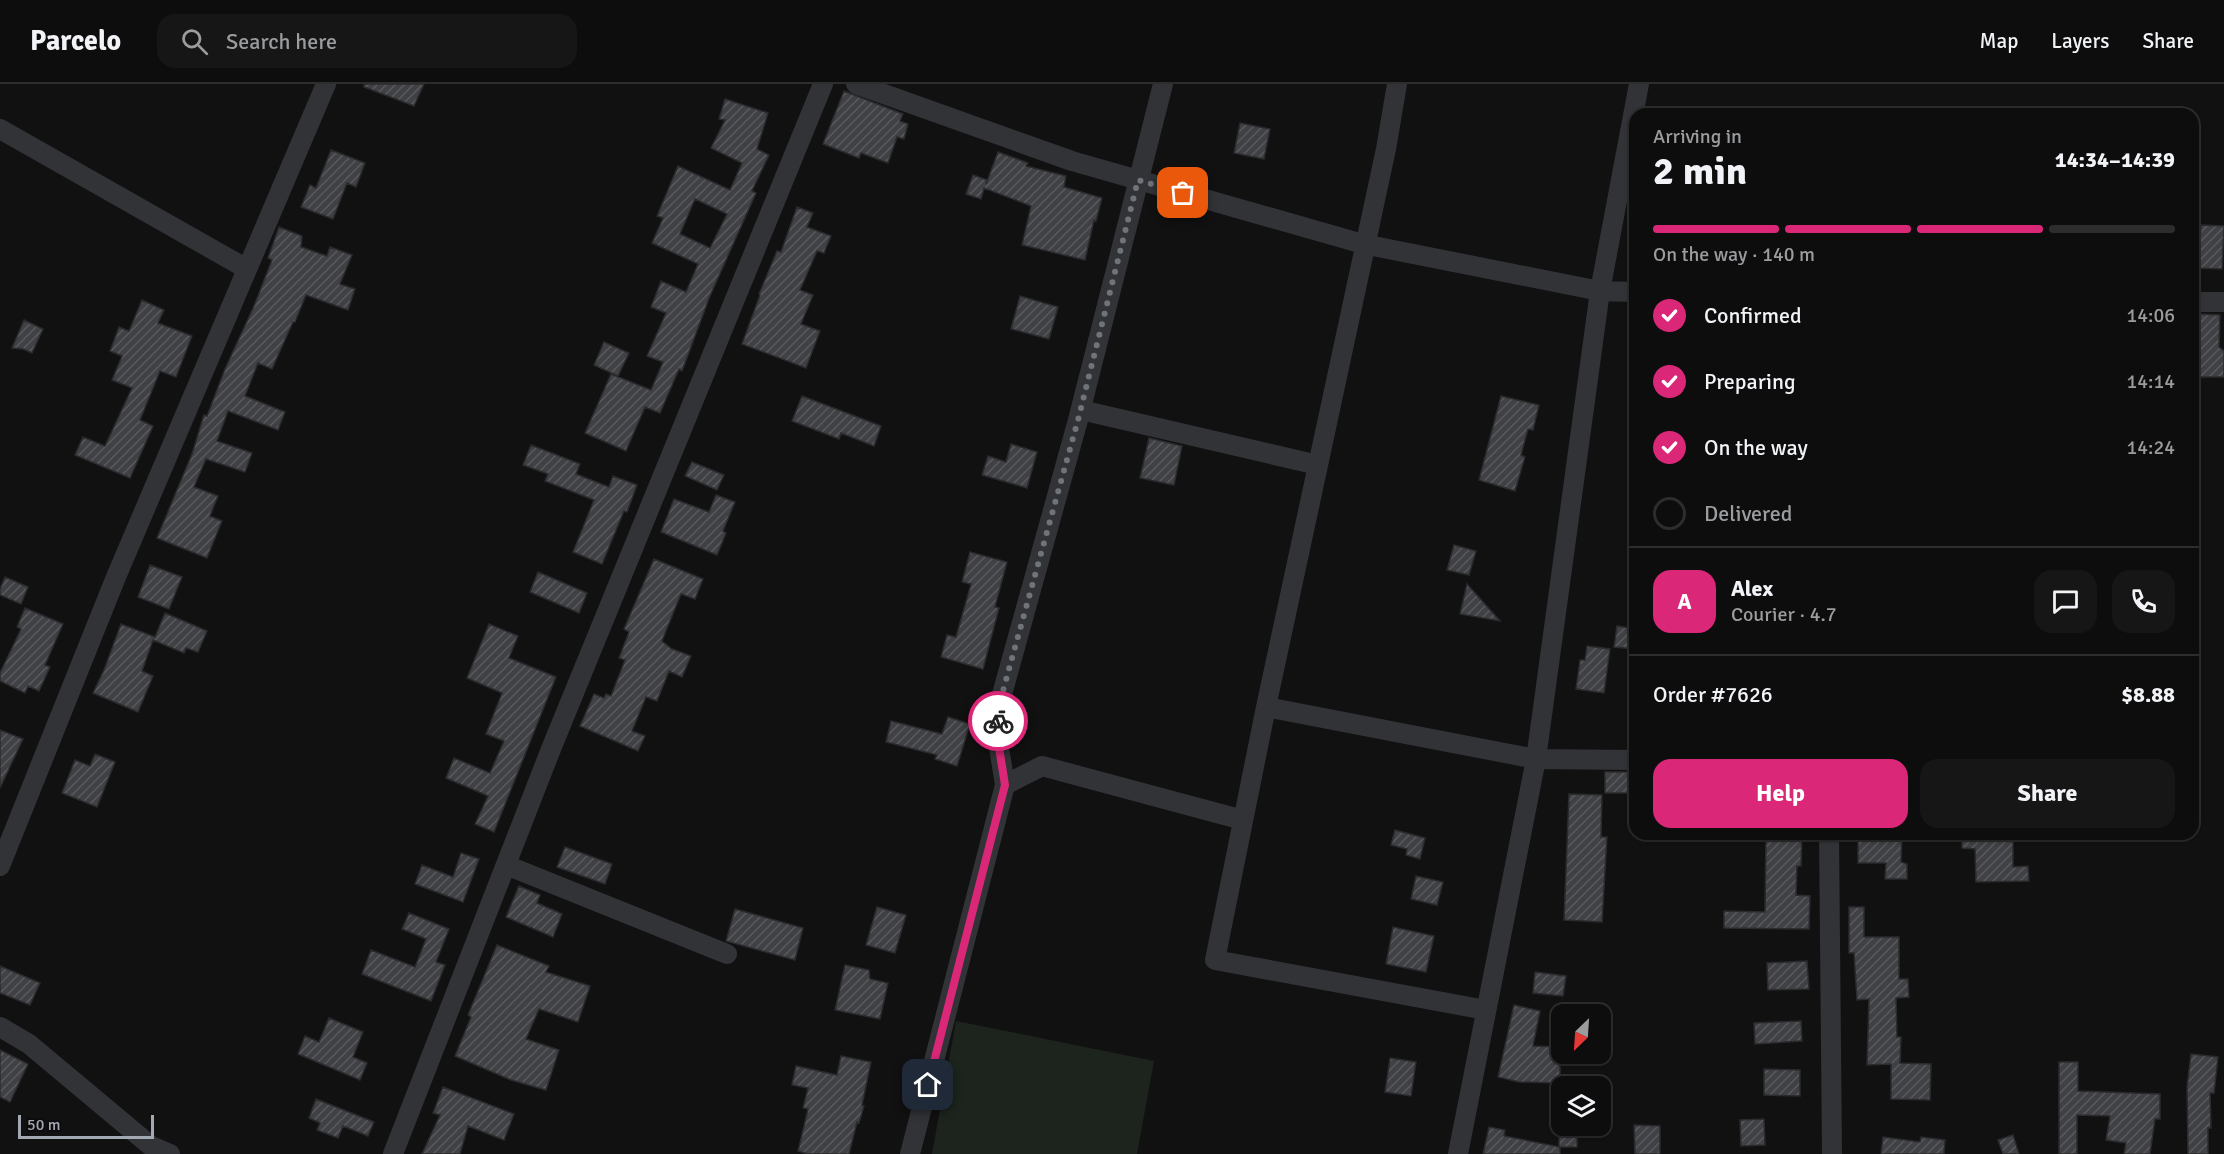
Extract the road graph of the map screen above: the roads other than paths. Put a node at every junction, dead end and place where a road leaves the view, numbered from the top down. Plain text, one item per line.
1 (326, 84) edge
2 (823, 84) edge
3 (856, 84) edge
4 (1163, 84) edge
5 (1397, 84) edge
6 (1639, 84) edge
7 (1634, 108) edge
8 (0, 129) edge
9 (1629, 137) edge
10 (1138, 180) junction
11 (1365, 245) junction
12 (247, 268) junction
13 (1600, 291) junction
14 (1629, 292) edge
15 (2199, 302) edge
16 (2224, 302) edge
17 (1081, 410) junction
18 (1318, 465) junction
19 (1266, 707) junction
20 (1536, 759) junction
21 (1629, 760) edge
22 (1005, 785) junction
23 (1243, 820) junction
24 (1829, 840) edge
25 (506, 865) junction
26 (0, 866) edge
27 (726, 954) dead end
28 (1486, 1010) junction
29 (0, 1027) edge
30 (170, 1154) edge
31 (393, 1154) edge
32 (910, 1154) edge
33 (1458, 1154) edge
34 (1833, 1154) edge

1 - 12 street
2 - 25 street
3 - 10 street
4 - 10 street
5 - 11 street
6 - 7 street
8 - 12 street
9 - 13 street
10 - 11 street
10 - 17 street
11 - 13 street
11 - 18 street
12 - 26 street
13 - 14 street
13 - 20 street
15 - 16 street
17 - 18 street
17 - 22 street
18 - 19 street
19 - 20 street
19 - 23 street
20 - 21 street
20 - 28 street
22 - 23 street
22 - 32 street
23 - 28 street
24 - 34 street
25 - 27 street
25 - 31 street
28 - 33 street
29 - 30 street

